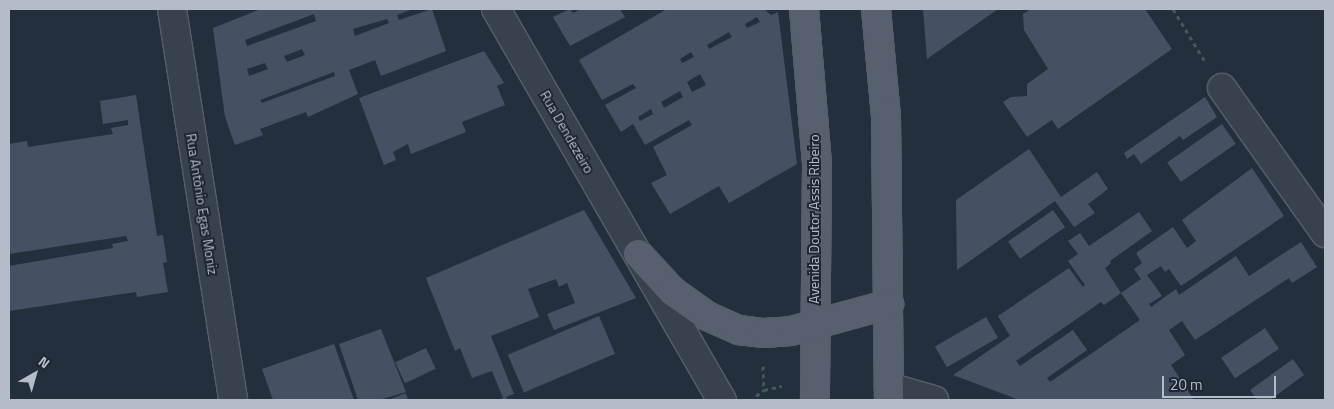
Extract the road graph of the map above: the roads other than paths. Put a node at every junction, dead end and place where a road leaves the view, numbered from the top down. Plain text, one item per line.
1 (172, 9) edge
2 (496, 9) edge
3 (804, 9) edge
4 (876, 9) edge
5 (1222, 88) road end
6 (1325, 233) edge
7 (638, 254) junction
8 (889, 304) junction
9 (813, 326) junction
10 (889, 394) edge
11 (233, 400) edge
12 (722, 400) edge
13 (815, 400) edge
14 (934, 400) edge

1 - 11 street, Rua Antônio Egas Moniz
2 - 7 street, Rua Dendezeiro
3 - 9 main road, Avenida Doutor Assis Ribeiro
4 - 8 main road
5 - 6 street
7 - 9 main road
7 - 12 street, Rua Dendezeiro
8 - 9 main road
8 - 10 main road
9 - 13 main road, Avenida Doutor Assis Ribeiro
10 - 14 street

